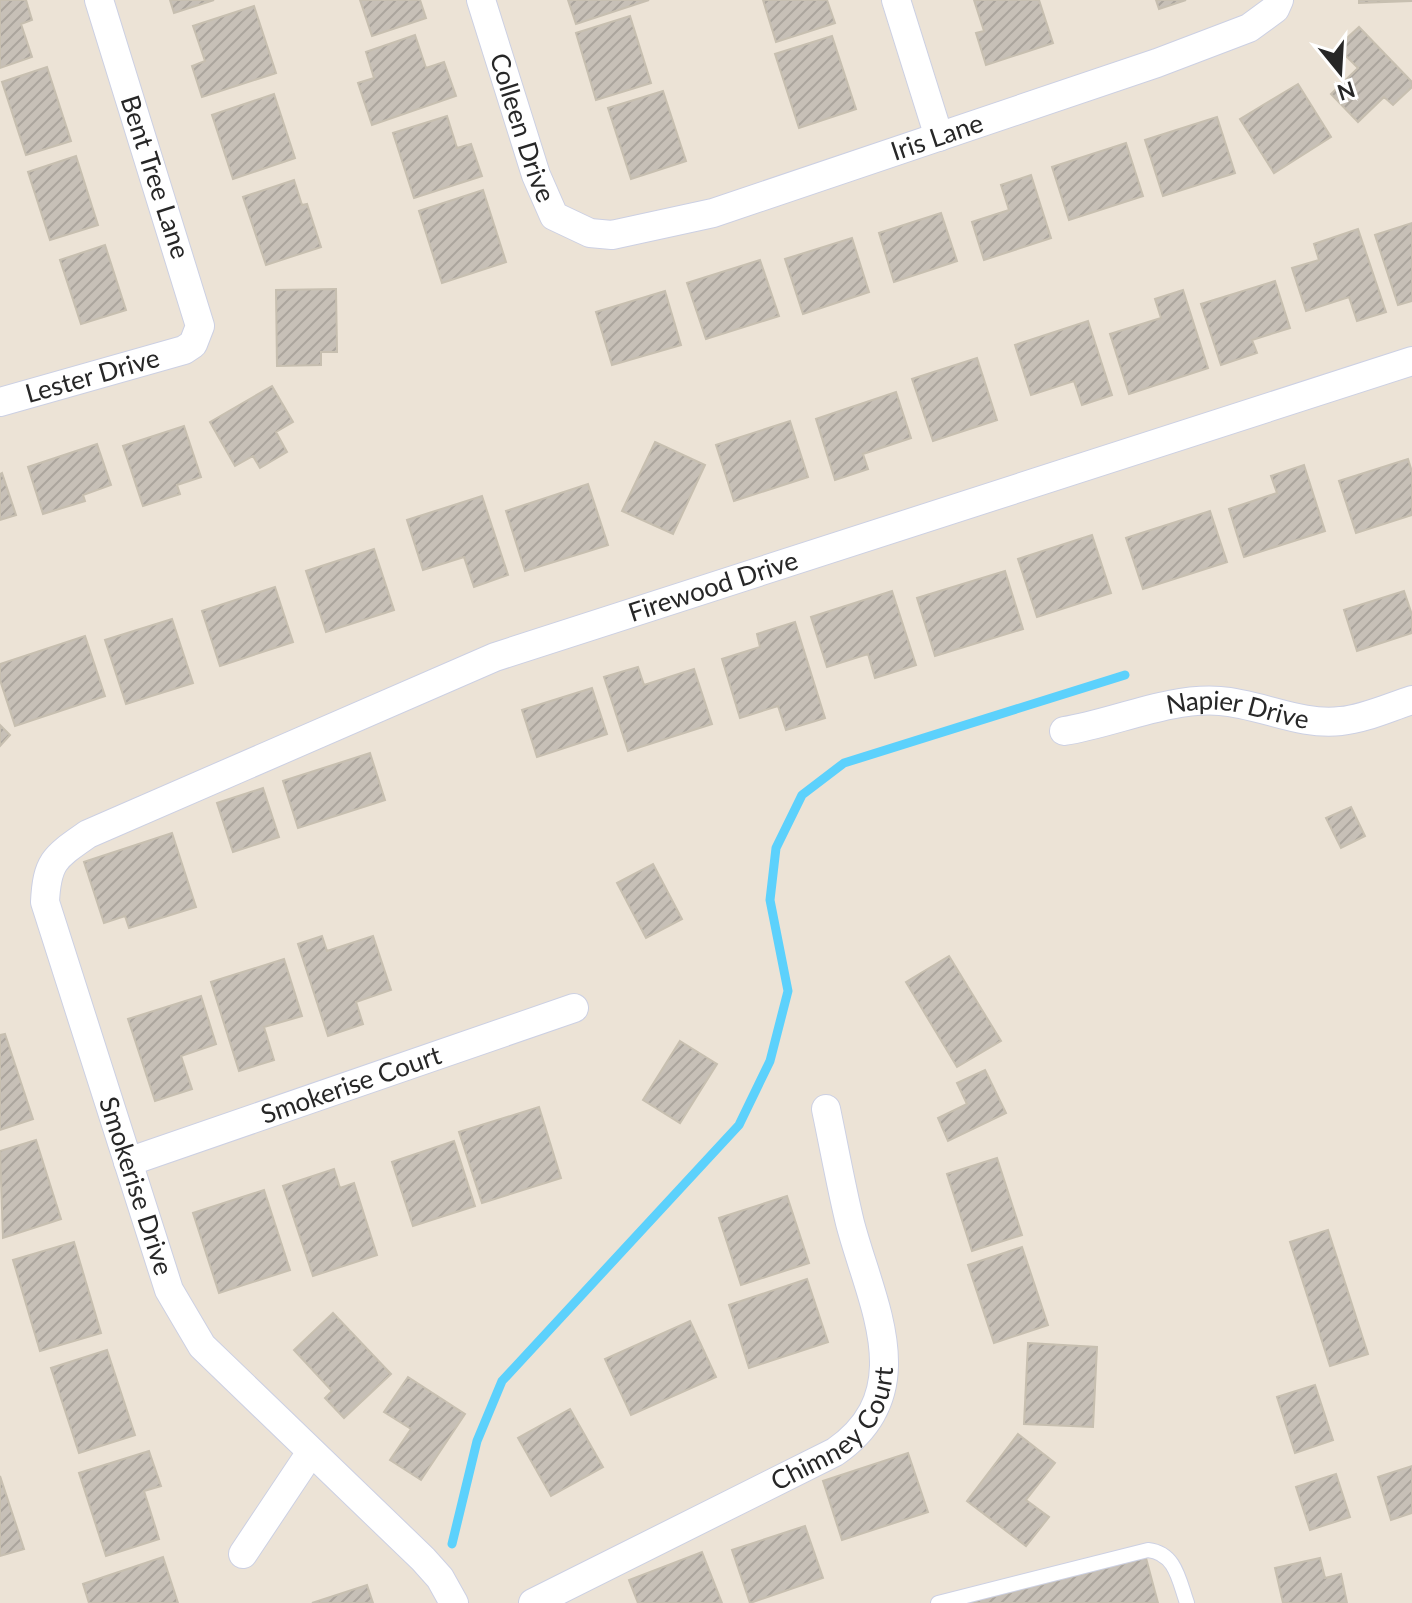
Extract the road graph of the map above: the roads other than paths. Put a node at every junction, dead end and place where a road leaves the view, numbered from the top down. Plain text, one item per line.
1 (99, 0) edge
2 (481, 0) edge
3 (896, 0) edge
4 (1277, 4) edge
5 (939, 137) junction
6 (590, 233) joint
7 (184, 350) joint
8 (1412, 361) edge
9 (0, 402) edge
10 (1412, 700) edge
11 (1064, 731) dead end
12 (47, 875) joint
13 (574, 1008) dead end
14 (826, 1109) dead end
15 (128, 1162) junction
16 (311, 1452) junction
17 (243, 1554) dead end
18 (454, 1603) edge
19 (533, 1603) edge
20 (938, 1603) edge
21 (1187, 1603) edge

1 - 7 street, Bent Tree Lane
2 - 6 street, Colleen Drive
3 - 5 street
4 - 5 street, Iris Lane
5 - 6 street, Iris Lane
7 - 9 street, Lester Drive
8 - 12 street, Firewood Drive
10 - 11 street, Napier Drive
12 - 15 street, Smokerise Drive
13 - 15 street, Smokerise Court
14 - 19 street, Chimney Court
15 - 16 street, Smokerise Drive
16 - 17 street
16 - 18 street, Smokerise Drive
20 - 21 lane

